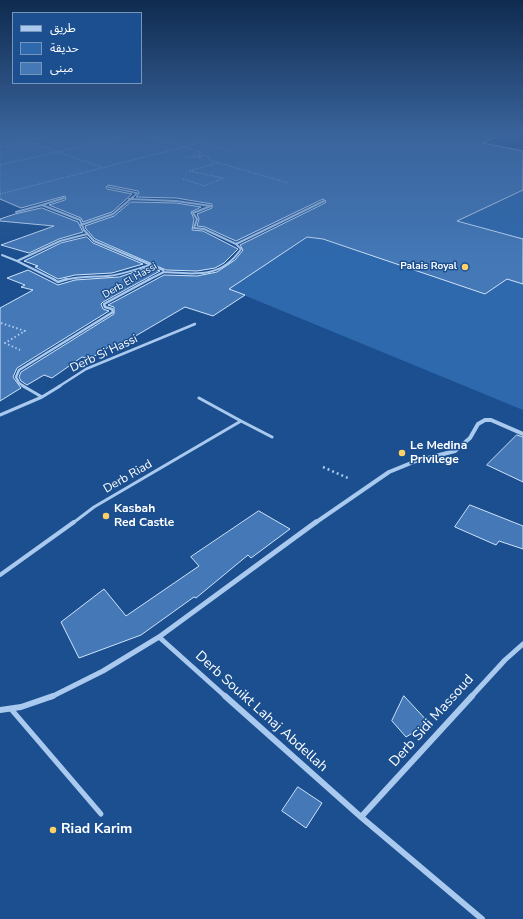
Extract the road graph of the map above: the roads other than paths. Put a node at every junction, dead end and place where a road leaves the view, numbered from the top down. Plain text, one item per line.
1 (108, 187) dead end
2 (64, 198) dead end
3 (129, 199) junction
4 (324, 201) dead end
5 (42, 205) junction
6 (16, 212) dead end
7 (81, 224) junction
8 (87, 234) junction
9 (236, 244) junction
10 (2, 255) dead end
11 (17, 261) junction
12 (150, 265) junction
13 (164, 272) junction
14 (195, 324) dead end
15 (42, 397) junction
16 (199, 398) dead end
17 (0, 415) edge
18 (241, 421) junction
19 (523, 434) edge
20 (272, 437) dead end
21 (0, 575) edge
22 (159, 637) junction
23 (523, 644) edge
24 (11, 709) junction
25 (0, 710) edge
26 (101, 814) dead end
27 (361, 817) junction
28 (482, 919) edge

1 - 3 lane
2 - 5 lane
3 - 7 lane
3 - 9 lane
4 - 9 lane
5 - 6 lane
5 - 7 lane, Derb El Hassi
7 - 8 lane, Derb El Hassi
8 - 11 lane
8 - 12 lane, Derb El Hassi
9 - 13 lane
10 - 11 lane
11 - 12 lane
12 - 13 lane, Derb El Hassi
13 - 15 lane, Derb El Hassi
14 - 15 lane, Derb Si Hassi
15 - 17 lane, Derb Si Hassi
16 - 18 lane
18 - 20 lane
18 - 21 lane, Derb Riad
19 - 22 street
22 - 24 street
22 - 27 street, Derb Souikt Lahaj Abdellah
23 - 27 street, Derb Sidi Massoud
24 - 25 street
24 - 26 lane
27 - 28 street, Derb Souikt Lahaj Abdellah

